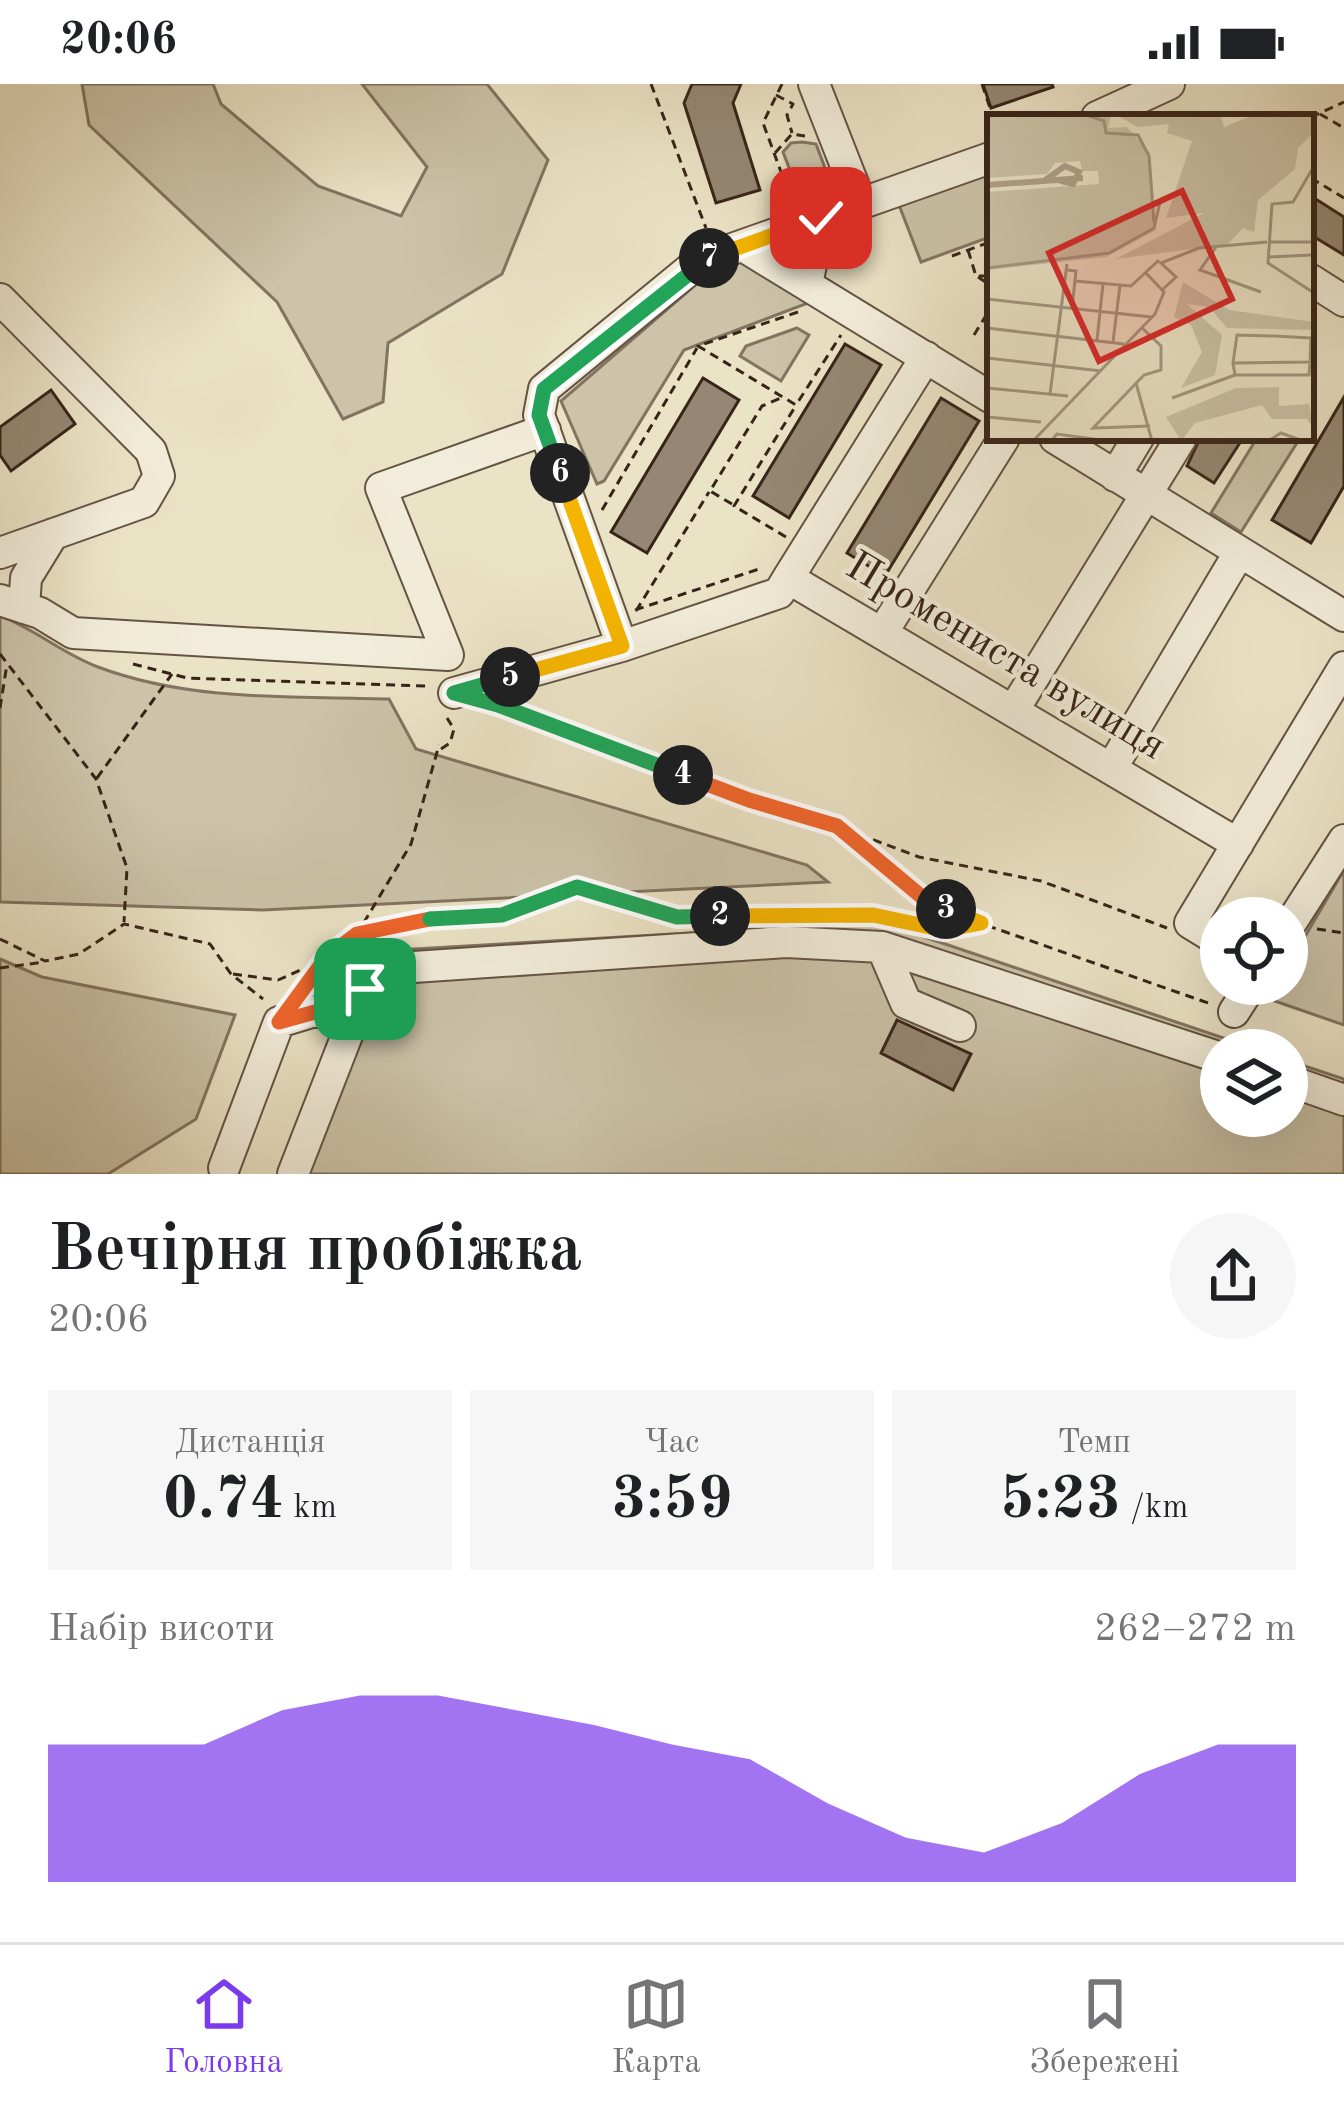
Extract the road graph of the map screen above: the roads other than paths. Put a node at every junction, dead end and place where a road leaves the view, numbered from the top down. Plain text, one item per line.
1 (814, 84) edge
2 (1169, 84) edge
3 (1104, 114) edge
4 (987, 159) edge
5 (861, 204) junction
6 (821, 218) junction
7 (743, 246) junction
8 (1314, 282) edge
9 (809, 296) junction
10 (0, 299) edge
11 (1344, 301) edge
12 (926, 357) junction
13 (987, 395) edge
14 (545, 430) junction
15 (1002, 441) edge
16 (1060, 441) edge
17 (1136, 441) edge
18 (1179, 441) edge
19 (1115, 476) junction
20 (1148, 494) junction
21 (53, 534) junction
22 (0, 553) edge
23 (1239, 553) junction
24 (780, 565) junction
25 (12, 604) edge
26 (1344, 616) edge
27 (882, 633) junction
28 (622, 646) junction
29 (1344, 667) edge
30 (450, 705) road end
31 (1013, 711) junction
32 (1111, 769) junction
33 (1344, 840) edge
34 (1238, 844) junction
35 (1206, 897) edge
36 (1307, 897) edge
37 (1200, 907) edge
38 (1200, 929) edge
39 (882, 947) junction
40 (1238, 1005) edge
41 (1234, 1012) road end
42 (353, 1018) junction
43 (960, 1026) dead end
44 (1200, 1051) edge
45 (1308, 1087) edge
46 (1344, 1100) edge
47 (224, 1168) dead end
48 (293, 1174) edge

1 - 5 street
2 - 3 street
4 - 5 street
5 - 6 street
6 - 7 street
6 - 9 street
7 - 9 street
7 - 14 street
8 - 11 street
9 - 12 street
10 - 21 street
12 - 13 street
12 - 24 street
14 - 25 street
14 - 28 street
15 - 27 street
16 - 19 street
17 - 19 street
18 - 20 street
19 - 20 street
20 - 23 street
20 - 31 street
21 - 22 street
21 - 25 street
23 - 26 street
23 - 32 street
24 - 27 street, Промениста вулиця
24 - 28 street, Промениста вулиця
27 - 31 street, Промениста вулиця
28 - 30 street, Промениста вулиця
29 - 34 street
31 - 32 street, Промениста вулиця
32 - 34 street, Промениста вулиця
33 - 36 street
34 - 35 street
37 - 38 street
39 - 42 street
39 - 43 street
39 - 44 street
40 - 41 street
42 - 47 street
42 - 48 street
45 - 46 street

